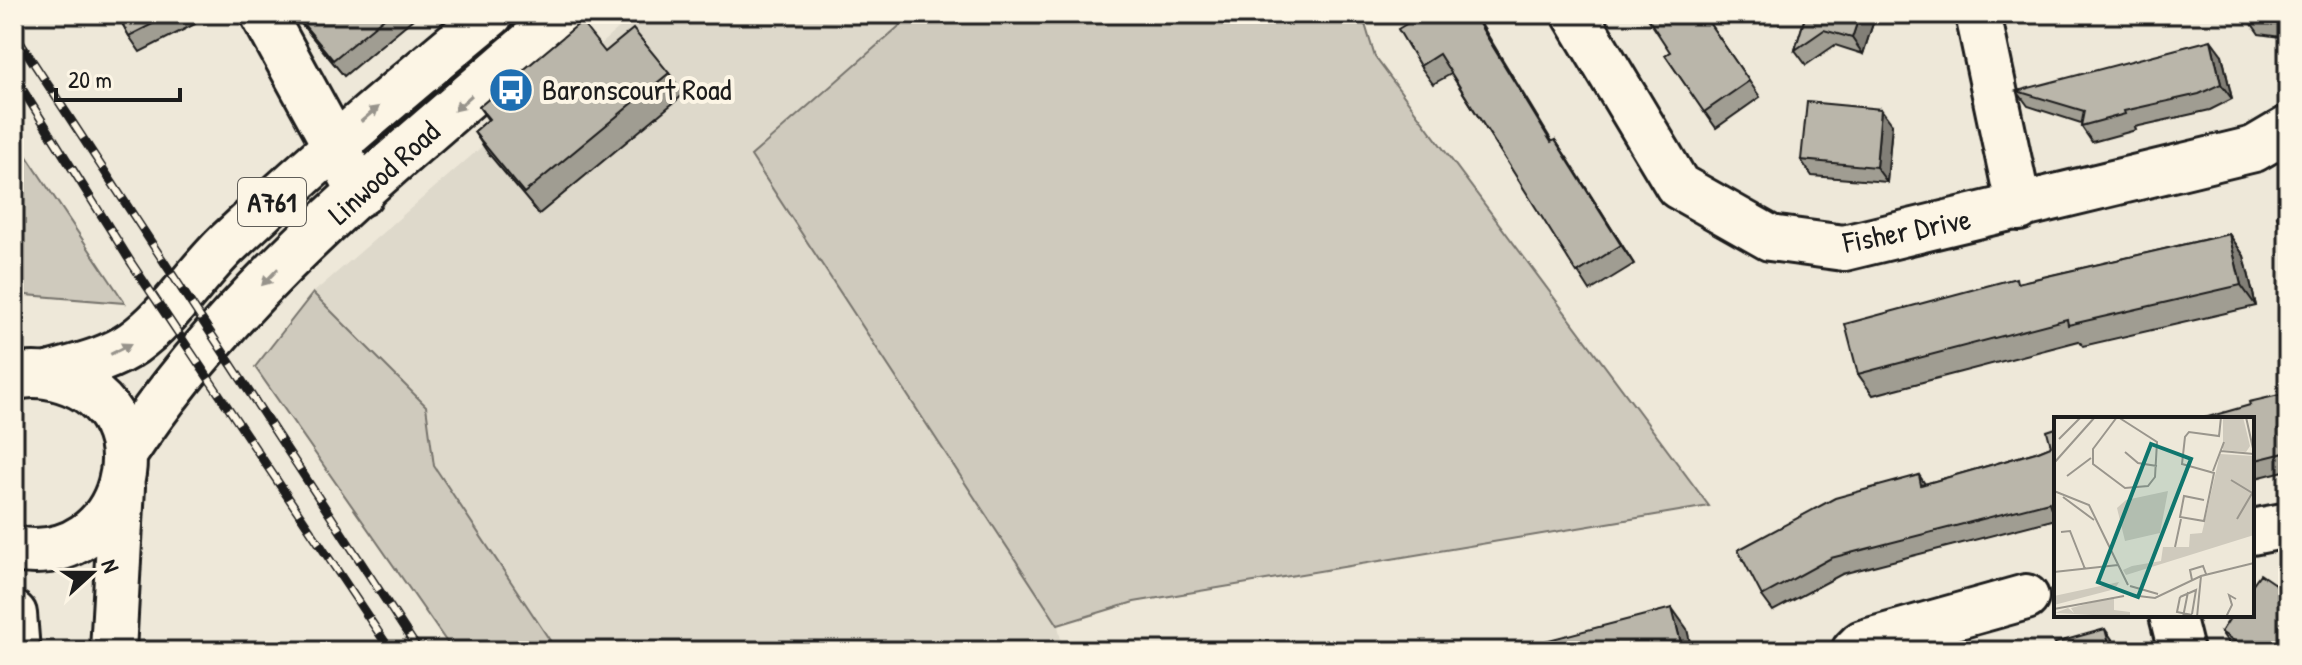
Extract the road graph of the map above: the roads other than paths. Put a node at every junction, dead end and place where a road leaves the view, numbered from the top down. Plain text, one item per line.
1 (263, 14) edge
2 (491, 14) edge
3 (563, 14) edge
4 (1575, 14) edge
5 (1978, 14) edge
6 (2288, 129) edge
7 (332, 145) junction
8 (361, 193) junction
9 (2019, 208) junction
10 (29, 373) edge
11 (124, 470) junction
12 (2288, 525) edge
13 (2254, 532) edge
14 (14, 549) edge
15 (2026, 597) dead end
16 (14, 614) edge
17 (2172, 617) edge
18 (1949, 635) edge
19 (17, 651) edge
20 (113, 651) edge
21 (1854, 651) edge
22 (2181, 651) edge

1 - 7 main road
7 -> 2 main road, Linwood Road / A761
3 -> 8 main road, Linwood Road / A761
4 - 9 main road, Fisher Drive
5 - 9 main road
6 - 9 main road, Fisher Drive
7 - 8 main road
10 -> 7 main road, Linwood Road / A761
8 -> 11 main road, Linwood Road / A761
10 - 11 main road, A761
11 - 14 main road, A761
11 - 20 main road, A761
12 - 13 main road
15 - 18 main road
16 - 19 main road
17 - 22 main road
18 - 21 main road

